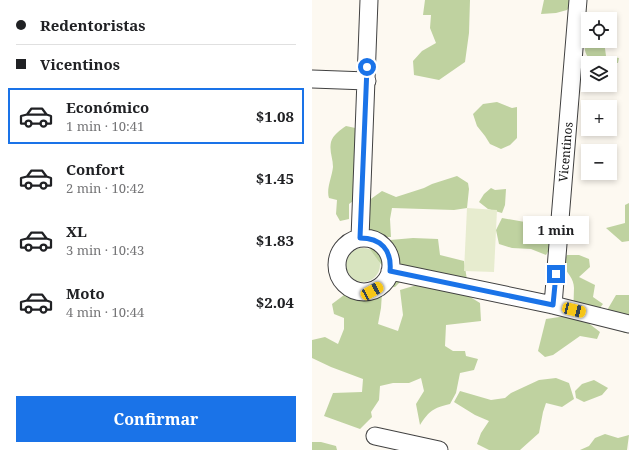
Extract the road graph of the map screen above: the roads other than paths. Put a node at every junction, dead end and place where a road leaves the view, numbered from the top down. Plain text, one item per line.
1 (369, 0) edge
2 (578, 0) edge
3 (312, 79) edge
4 (367, 81) junction
5 (360, 238) junction
6 (390, 271) junction
7 (553, 305) junction
8 (629, 324) edge
9 (376, 436) dead end
10 (439, 450) edge

1 - 4 street
2 - 7 street, Vicentinos
3 - 4 street
4 - 5 street
5 - 6 street
5 - 6 street
6 - 7 street
7 - 8 street
9 - 10 street

